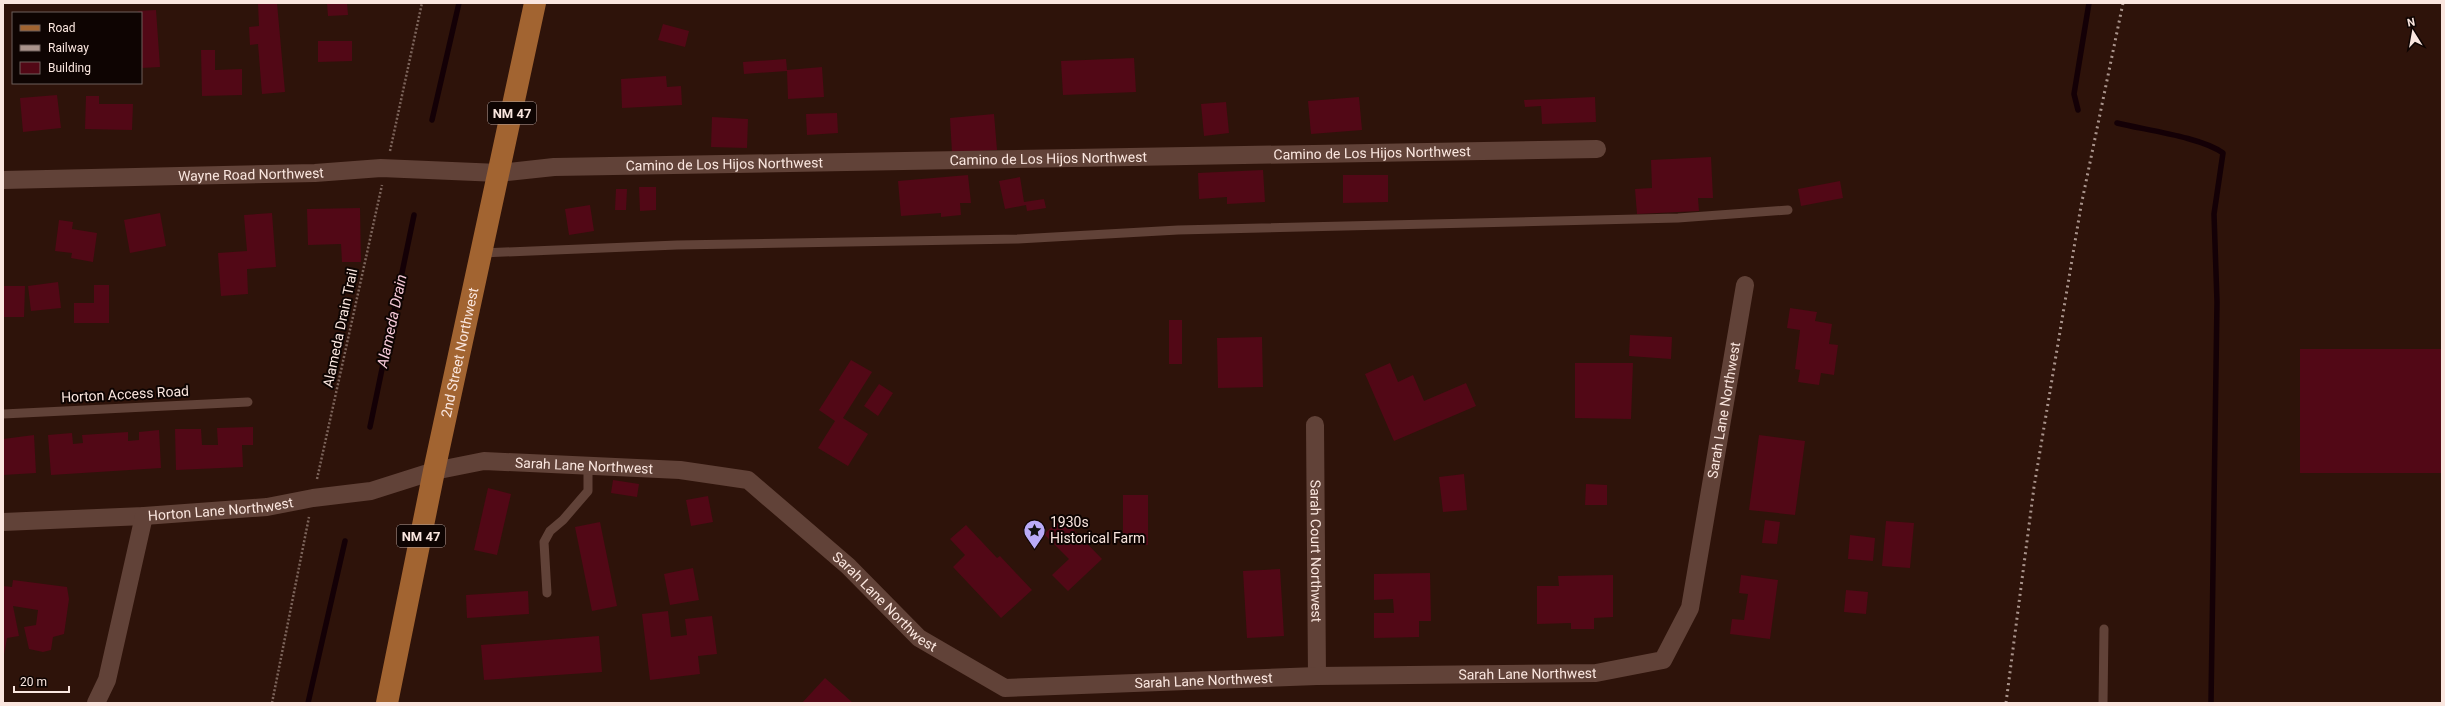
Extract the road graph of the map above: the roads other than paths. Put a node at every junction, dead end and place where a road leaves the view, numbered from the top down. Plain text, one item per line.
1 (535, 3) edge
2 (1597, 149) dead end
3 (499, 172) junction
4 (3, 180) edge
5 (1788, 210) dead end
6 (482, 253) junction
7 (1745, 286) dead end
8 (248, 402) dead end
9 (3, 414) edge
10 (1315, 426) dead end
11 (588, 466) junction
12 (434, 471) junction
13 (144, 516) junction
14 (3, 522) edge
15 (547, 593) dead end
16 (2104, 629) dead end
17 (1317, 676) junction
18 (96, 703) edge
19 (387, 703) edge
20 (2103, 703) edge

1 - 3 main road, 2nd Street Northwest / NM 47
2 - 3 street, Camino de Los Hijos Northwest
3 - 4 street, Wayne Road Northwest
3 - 6 main road, 2nd Street Northwest / NM 47
5 - 6 lane
6 - 12 main road, 2nd Street Northwest / NM 47
7 - 17 street, Sarah Lane Northwest
8 - 9 lane, Horton Access Road
10 - 17 street, Sarah Court Northwest
11 - 12 street, Sarah Lane Northwest
11 - 15 lane
11 - 17 street, Sarah Lane Northwest
12 - 13 street, Horton Lane Northwest
12 - 19 main road, 2nd Street Northwest / NM 47
13 - 14 street, Horton Lane Northwest
13 - 18 street
16 - 20 lane

